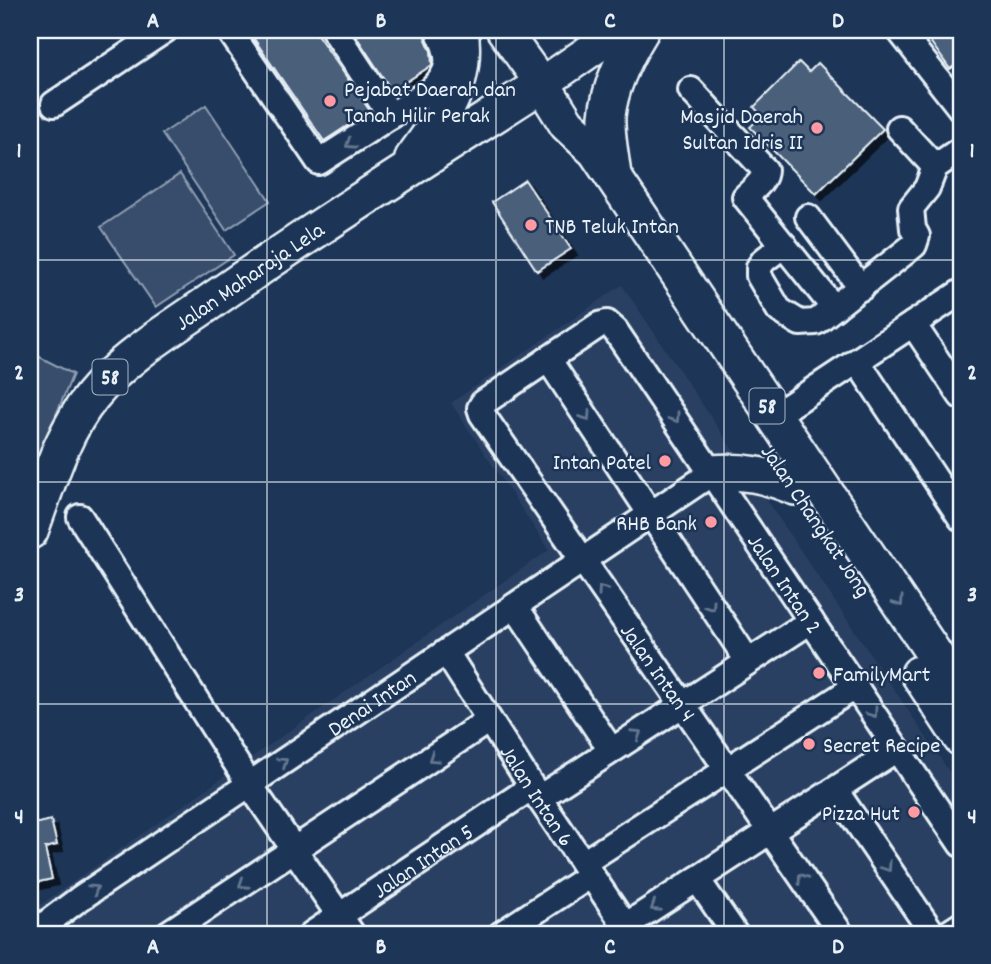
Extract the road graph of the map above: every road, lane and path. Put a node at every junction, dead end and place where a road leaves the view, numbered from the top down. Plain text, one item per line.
1 (165, 30) edge
2 (229, 30) edge
3 (334, 30) edge
4 (438, 30) edge
5 (460, 30) edge
6 (503, 30) edge
7 (620, 30) edge
8 (641, 30) edge
9 (899, 30) edge
10 (542, 84) junction
11 (691, 90) dead end
12 (54, 104) dead end
13 (961, 109) edge
14 (391, 116) junction
15 (567, 124) junction
16 (899, 128) dead end
17 (961, 149) edge
18 (935, 167) junction
19 (401, 175) junction
20 (613, 177) junction
21 (808, 217) dead end
22 (784, 244) junction
23 (861, 288) junction
24 (961, 292) edge
25 (834, 308) junction
26 (913, 324) junction
27 (548, 359) junction
28 (857, 361) junction
29 (961, 396) edge
30 (774, 416) junction
31 (712, 473) junction
32 (795, 487) junction
33 (650, 514) junction
34 (80, 517) dead end
35 (961, 518) edge
36 (30, 531) edge
37 (581, 560) junction
38 (514, 606) junction
39 (811, 621) junction
40 (446, 652) junction
41 (748, 662) junction
42 (855, 687) junction
43 (961, 694) edge
44 (681, 705) junction
45 (489, 720) junction
46 (961, 738) edge
47 (897, 749) junction
48 (611, 750) junction
49 (727, 771) junction
50 (250, 785) junction
51 (835, 790) junction
52 (536, 792) junction
53 (770, 832) junction
54 (961, 844) edge
55 (295, 851) junction
56 (587, 869) junction
57 (698, 879) junction
58 (346, 925) edge
59 (961, 925) edge
60 (628, 930) edge
61 (38, 933) edge
62 (167, 934) edge
63 (312, 934) edge
64 (501, 934) edge
65 (735, 934) edge
66 (841, 934) edge
67 (933, 934) edge
68 (947, 934) edge

1 - 12 street
14 -> 2 street
3 - 14 street
4 - 14 street
5 - 19 highway
6 - 10 main road
7 - 10 main road
8 - 20 highway
9 - 13 street
10 - 15 highway, Jalan Changkat Jong / 58
10 - 19 highway, Jalan Maharaja Lela / 58
11 - 22 street
15 - 20 highway, Jalan Changkat Jong / 58
15 - 32 highway, Jalan Changkat Jong / 58
16 - 18 street
17 - 18 street
18 - 23 street
19 - 36 highway, Jalan Maharaja Lela / 58
20 - 30 highway, Jalan Changkat Jong / 58
21 - 23 street
22 - 25 street
22 - 25 street
23 - 25 street
24 - 26 street
26 - 28 street
26 - 29 street
27 -> 31 street, Jalan Intan 2
27 -> 33 street
27 - 37 street, Jalan Intan 4
28 - 30 street
28 - 35 street
30 -> 43 highway, Jalan Changkat Jong / 58
31 - 32 highway
31 - 33 street, Denai Intan
31 - 39 street, Jalan Intan 2
32 - 46 highway, Jalan Changkat Jong / 58
33 - 37 street, Denai Intan
33 -> 41 street
34 - 50 street
37 - 38 street, Denai Intan
44 -> 37 street, Jalan Intan 4
38 - 40 street, Denai Intan
38 - 48 street
39 - 41 street, Jalan Intan 5
39 - 42 street, Jalan Intan 2
40 - 45 street, Jalan Intan 6
50 -> 40 street, Denai Intan
41 - 44 street, Jalan Intan 5
42 -> 47 street, Jalan Intan 2
42 - 49 street
48 -> 44 street, Jalan Intan 5
44 - 49 street, Jalan Intan 4
45 - 52 street, Jalan Intan 6
45 -> 55 street
47 - 51 street
47 - 54 street, Jalan Intan 2
48 - 52 street, Jalan Intan 5
49 - 53 street, Jalan Intan 4
49 - 56 street
50 - 55 street
61 -> 50 street, Denai Intan
51 - 53 street
51 -> 67 street
52 - 56 street, Jalan Intan 6
52 - 58 street, Jalan Intan 5
53 - 57 street
66 -> 53 street, Jalan Intan 4
55 - 58 street
55 -> 62 street
56 - 60 street, Jalan Intan 6
56 - 64 street
57 -> 60 street
57 - 65 street
58 - 63 street, Jalan Intan 5
59 - 68 street

